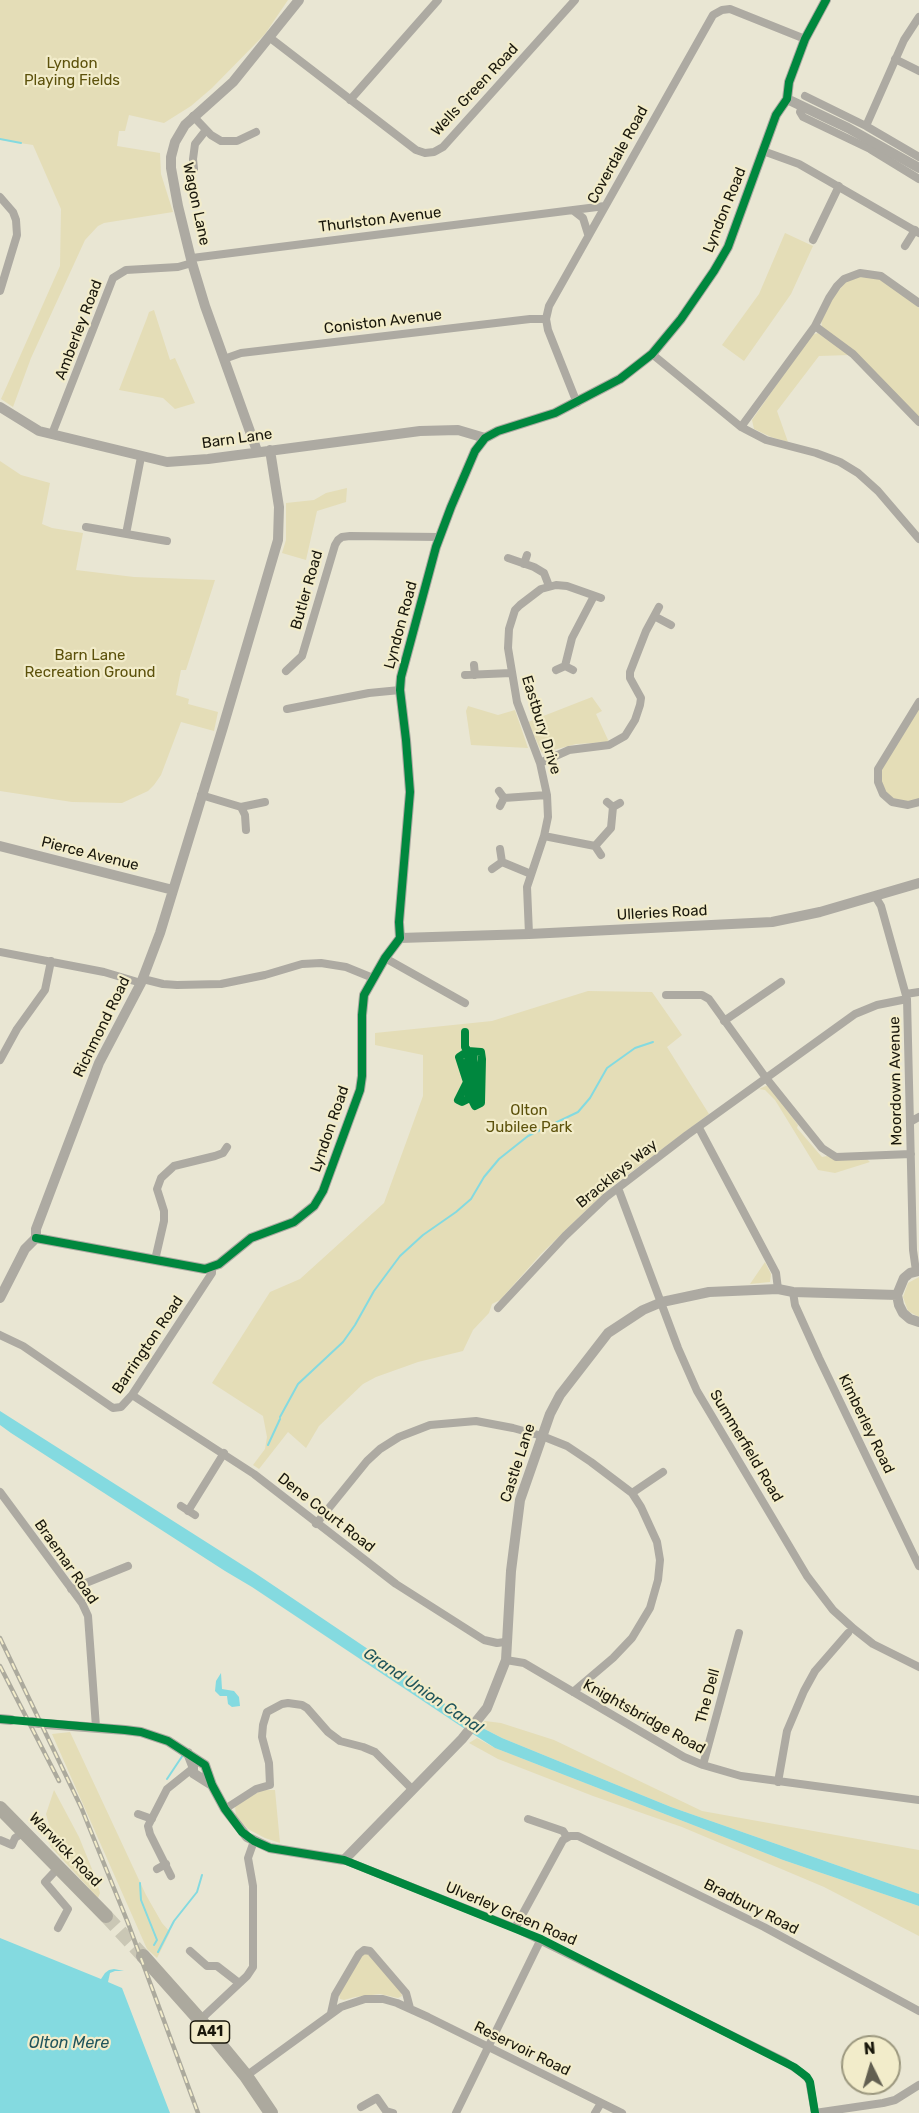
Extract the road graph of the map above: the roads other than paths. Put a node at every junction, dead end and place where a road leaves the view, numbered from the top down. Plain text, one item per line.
1 (299, 0) edge
2 (438, 0) edge
3 (576, 0) edge
4 (826, 0) edge
5 (919, 17) edge
6 (269, 37) junction
7 (805, 39) junction
8 (895, 59) junction
9 (919, 70) edge
10 (787, 99) junction
11 (350, 100) junction
12 (805, 100) junction
13 (193, 116) junction
14 (851, 124) junction
15 (866, 126) junction
16 (206, 130) junction
17 (256, 132) dead end
18 (876, 138) junction
19 (763, 151) junction
20 (919, 157) edge
21 (919, 168) edge
22 (194, 169) dead end
23 (919, 179) edge
24 (839, 186) junction
25 (0, 197) edge
26 (605, 206) junction
27 (573, 211) junction
28 (917, 231) edge
29 (588, 234) junction
30 (813, 240) dead end
31 (905, 246) dead end
32 (192, 260) junction
33 (2, 281) edge
34 (0, 291) edge
35 (919, 303) edge
36 (546, 319) junction
37 (815, 326) junction
38 (652, 354) junction
39 (224, 360) junction
40 (577, 403) junction
41 (0, 407) edge
42 (919, 422) edge
43 (741, 427) junction
44 (52, 434) junction
45 (485, 438) junction
46 (270, 450) junction
47 (257, 451) junction
48 (141, 457) junction
49 (86, 527) dead end
50 (126, 534) junction
51 (440, 537) junction
52 (919, 539) edge
53 (167, 541) dead end
54 (527, 555) dead end
55 (508, 558) dead end
56 (524, 564) junction
57 (549, 586) junction
58 (659, 607) dead end
59 (654, 616) junction
60 (671, 626) dead end
61 (474, 664) dead end
62 (556, 670) dead end
63 (285, 671) dead end
64 (511, 673) junction
65 (465, 675) dead end
66 (476, 675) junction
67 (400, 690) junction
68 (919, 702) edge
69 (287, 709) dead end
70 (540, 763) junction
71 (499, 791) dead end
72 (201, 795) junction
73 (548, 795) junction
74 (504, 798) junction
75 (266, 802) dead end
76 (919, 802) edge
77 (614, 804) dead end
78 (500, 806) dead end
79 (241, 807) junction
80 (246, 830) dead end
81 (544, 836) junction
82 (0, 846) edge
83 (595, 846) junction
84 (500, 849) dead end
85 (601, 855) dead end
86 (502, 862) junction
87 (492, 869) dead end
88 (531, 874) junction
89 (919, 883) edge
90 (173, 890) junction
91 (875, 896) junction
92 (529, 934) junction
93 (400, 938) junction
94 (0, 952) edge
95 (384, 958) junction
96 (51, 961) junction
97 (372, 978) junction
98 (142, 981) junction
99 (782, 982) dead end
100 (758, 985) dead end
101 (919, 992) edge
102 (666, 995) dead end
103 (761, 995) junction
104 (906, 997) junction
105 (465, 1003) dead end
106 (724, 1021) junction
107 (0, 1060) edge
108 (766, 1078) junction
109 (919, 1117) edge
110 (910, 1122) junction
111 (699, 1128) junction
112 (227, 1147) dead end
113 (911, 1154) junction
114 (618, 1188) junction
115 (36, 1238) junction
116 (155, 1260) junction
117 (212, 1268) junction
118 (918, 1271) edge
119 (778, 1289) junction
120 (793, 1292) junction
121 (897, 1295) junction
122 (0, 1298) edge
123 (662, 1302) junction
124 (498, 1308) dead end
125 (919, 1322) edge
126 (0, 1335) edge
127 (132, 1395) junction
128 (542, 1436) junction
129 (224, 1453) junction
130 (663, 1472) dead end
131 (0, 1492) edge
132 (632, 1493) junction
133 (188, 1511) dead end
134 (316, 1524) junction
135 (128, 1566) dead end
136 (919, 1566) edge
137 (71, 1589) junction
138 (848, 1632) dead end
139 (739, 1633) dead end
140 (505, 1642) junction
141 (506, 1660) junction
142 (919, 1667) edge
143 (573, 1692) junction
144 (24, 1721) edge
145 (96, 1727) junction
146 (703, 1766) junction
147 (198, 1770) junction
148 (778, 1782) junction
149 (412, 1789) junction
150 (919, 1800) edge
151 (0, 1808) edge
152 (225, 1809) junction
153 (138, 1814) dead end
154 (152, 1819) junction
155 (528, 1819) dead end
156 (24, 1832) junction
157 (567, 1837) junction
158 (0, 1840) edge
159 (254, 1841) junction
160 (344, 1860) junction
161 (166, 1864) junction
162 (58, 1867) junction
163 (157, 1869) dead end
164 (171, 1876) dead end
165 (106, 1916) tunnel mouth
166 (58, 1928) dead end
167 (515, 1928) junction
168 (541, 1939) junction
169 (190, 1951) dead end
170 (144, 1956) tunnel mouth
171 (239, 1983) junction
172 (410, 2008) junction
173 (919, 2011) edge
174 (331, 2013) junction
175 (200, 2020) junction
176 (488, 2047) junction
177 (246, 2076) junction
178 (919, 2085) edge
179 (601, 2103) junction
180 (361, 2107) dead end
181 (271, 2113) edge
182 (393, 2113) edge
183 (456, 2113) edge
184 (595, 2113) edge
185 (622, 2113) edge
186 (815, 2113) edge

1 - 6 street, Wagon Lane
2 - 11 street
3 - 11 street, Wells Green Road
4 - 7 street, Lyndon Road
5 - 8 street
6 - 11 street, Wells Green Road
6 - 13 street, Wagon Lane
7 - 10 street, Lyndon Road
7 - 26 street, Coverdale Road
8 - 9 street
8 - 15 street
10 - 12 street
10 - 19 street, Lyndon Road
12 - 14 street
12 - 23 street
13 - 16 street
13 - 32 street, Wagon Lane
14 - 15 street
14 - 18 street
15 - 18 street
16 - 17 street
16 - 22 street
18 - 20 street
18 - 21 street
19 - 24 street
19 - 38 street, Lyndon Road
24 - 28 street
24 - 30 street
25 - 33 street
26 - 27 street, Thurlston Avenue
26 - 29 street, Coverdale Road
27 - 29 street
27 - 32 street, Thurlston Avenue
28 - 31 street
29 - 36 street, Coverdale Road
32 - 39 street, Wagon Lane
32 - 44 street, Amberley Road
33 - 34 street
35 - 37 street
36 - 39 street, Coniston Avenue
36 - 40 street
37 - 42 street
37 - 43 street
38 - 40 street, Lyndon Road
38 - 43 street
39 - 47 street, Wagon Lane
40 - 45 street, Lyndon Road
41 - 44 street, Barn Lane
43 - 52 street
44 - 48 street, Barn Lane
45 - 46 street, Barn Lane
45 - 51 street, Lyndon Road
46 - 47 street, Barn Lane
46 - 72 street, Richmond Road
47 - 48 street, Barn Lane
48 - 50 street
49 - 50 street
50 - 53 street
51 - 63 street, Butler Road
51 - 67 street, Lyndon Road
54 - 56 street
55 - 56 street
56 - 57 street
57 - 62 street, Eastbury Drive
57 - 64 street, Eastbury Drive
58 - 59 street
59 - 60 street
59 - 70 street
61 - 66 street
64 - 66 street
64 - 70 street, Eastbury Drive
65 - 66 street
67 - 69 street
67 - 93 street, Lyndon Road
68 - 76 street
70 - 73 street, Eastbury Drive
71 - 74 street
72 - 79 street
72 - 90 street, Richmond Road
73 - 74 street
73 - 81 street, Eastbury Drive
74 - 78 street
75 - 79 street
77 - 83 street
79 - 80 street
81 - 83 street
81 - 88 street, Eastbury Drive
82 - 90 street, Pierce Avenue
83 - 85 street
84 - 86 street
86 - 87 street
86 - 88 street
88 - 92 street, Eastbury Drive
89 - 91 street, Ulleries Road
90 - 98 street, Richmond Road
91 - 92 street, Ulleries Road
91 - 104 street, Moordown Avenue
92 - 93 street, Ulleries Road
93 - 95 street, Lyndon Road
94 - 96 street
95 - 97 street, Lyndon Road
95 - 105 street
96 - 98 street
96 - 107 street
97 - 98 street
97 - 117 street, Lyndon Road
98 - 115 street, Richmond Road
99 - 103 street
100 - 103 street
101 - 104 street, Brackleys Way
102 - 106 street
103 - 106 street
104 - 108 street, Brackleys Way
104 - 110 street, Moordown Avenue
106 - 108 street
108 - 111 street, Brackleys Way
108 - 113 street
109 - 110 street
110 - 113 street, Moordown Avenue
111 - 114 street, Brackleys Way
111 - 119 street
112 - 116 street
113 - 118 street, Moordown Avenue
114 - 123 street, Summerfield Road
114 - 124 street, Brackleys Way
115 - 116 street
115 - 122 street, Richmond Road
116 - 117 street
117 - 127 street, Barrington Road
118 - 121 street
119 - 120 street, Castle Lane
119 - 123 street, Castle Lane
120 - 121 street, Castle Lane
120 - 136 street, Kimberley Road
121 - 125 street
123 - 128 street, Castle Lane
123 - 142 street, Summerfield Road
126 - 127 street, Barrington Road
127 - 129 street, Dene Court Road
128 - 132 street
128 - 134 street
128 - 140 street, Castle Lane
129 - 133 street
129 - 134 street, Dene Court Road
130 - 132 street
131 - 137 street, Braemar Road
132 - 143 street
134 - 140 street, Dene Court Road
135 - 137 street
137 - 145 street, Braemar Road
138 - 148 street
139 - 146 street, The Dell
140 - 141 street, Castle Lane
141 - 143 street, Knightsbridge Road
141 - 149 street, Castle Lane
143 - 146 street, Knightsbridge Road
144 - 145 street, Ulverley Green Road
145 - 147 street, Ulverley Green Road
146 - 148 street, Knightsbridge Road
147 - 152 street, Ulverley Green Road
147 - 154 street
148 - 150 street, Knightsbridge Road
149 - 152 street
149 - 160 street, Castle Lane
151 - 156 highway, Warwick Road
152 - 159 street, Ulverley Green Road
153 - 154 street
154 - 161 street
155 - 157 street, Bradbury Road
156 - 158 street
156 - 162 highway, Warwick Road
157 - 167 street
157 - 173 street, Bradbury Road
159 - 160 street, Ulverley Green Road
159 - 171 street
160 - 167 street, Ulverley Green Road
161 - 163 street
161 - 164 street
162 - 165 highway, Warwick Road
162 - 166 street
167 - 168 street, Ulverley Green Road
168 - 176 street
168 - 186 street, Ulverley Green Road
169 - 171 street
170 - 175 highway, A41
171 - 175 street
172 - 174 street, Reservoir Road
172 - 174 street
172 - 176 street, Reservoir Road
174 - 177 street, Reservoir Road
175 - 177 highway, A41
176 - 179 street, Reservoir Road
176 - 183 street
177 - 181 highway, A41
178 - 186 street
179 - 184 street
179 - 185 street, Reservoir Road
180 - 182 street

